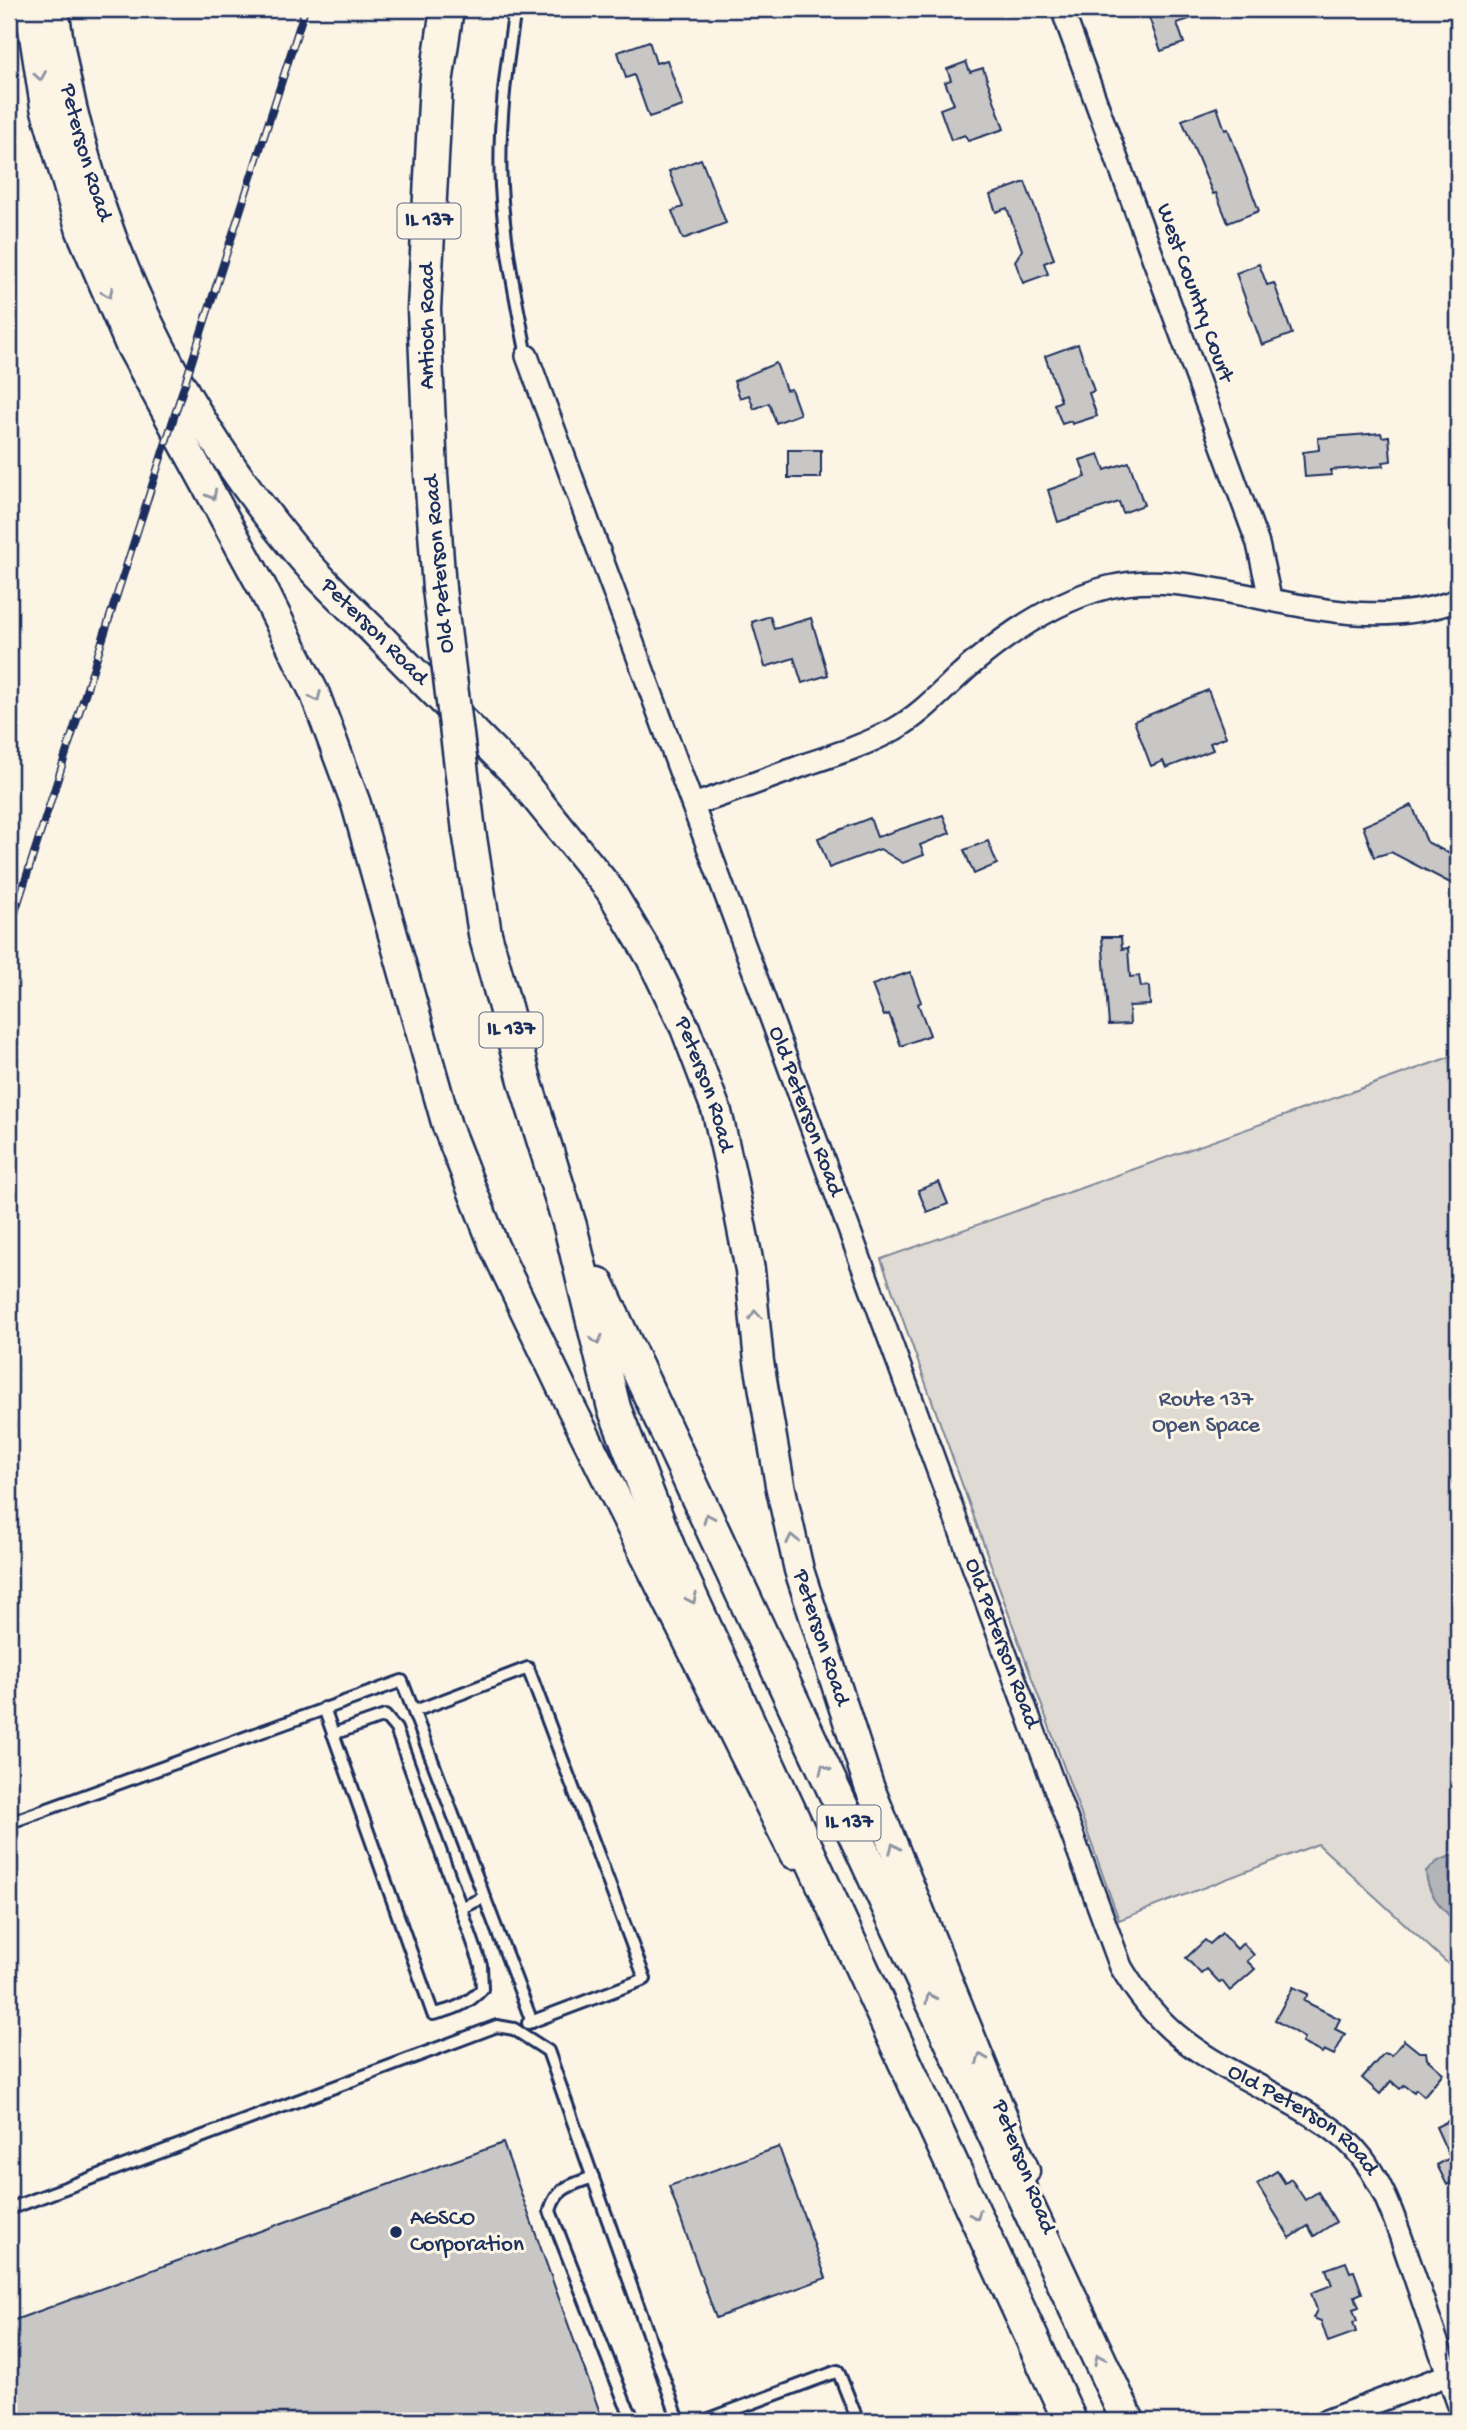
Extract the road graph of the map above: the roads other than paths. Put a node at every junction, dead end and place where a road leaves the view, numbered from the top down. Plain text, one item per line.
1 (30, 9) edge
2 (54, 9) edge
3 (447, 9) edge
4 (514, 9) edge
5 (1062, 9) edge
6 (527, 356) joint
7 (429, 435) joint
8 (1270, 598) junction
9 (1458, 600) edge
10 (693, 805) junction
11 (570, 1226) junction
12 (324, 1709) junction
13 (415, 1711) junction
14 (333, 1734) junction
15 (9, 1823) edge
16 (485, 1897) junction
17 (461, 1908) junction
18 (532, 2022) junction
19 (514, 2029) junction
20 (948, 2153) junction
21 (593, 2177) junction
22 (9, 2209) edge
23 (1075, 2305) junction
24 (1453, 2373) edge
25 (1458, 2403) edge
26 (739, 2408) junction
27 (635, 2421) edge
28 (679, 2421) edge
29 (704, 2421) edge
30 (744, 2421) edge
31 (858, 2421) edge
32 (1070, 2421) edge
33 (1128, 2421) edge
34 (1326, 2421) edge

1 -> 20 main road, Peterson Road
23 -> 2 main road, Peterson Road
3 - 7 main road, Antioch Road / IL 137
4 - 6 lane
5 - 8 street, West Country Court
6 - 10 street
7 - 11 main road, Old Peterson Road / IL 137, bridge
8 - 9 street
8 - 10 street
10 - 24 street, Old Peterson Road
11 -> 20 main road, Peterson Road / IL 137
23 -> 11 main road, Peterson Road / IL 137
12 - 13 lane
12 - 14 lane
12 - 15 lane
13 - 16 lane
13 - 18 lane
14 - 17 lane
14 - 17 lane
16 - 17 lane
16 - 18 lane
18 - 19 lane
19 - 21 lane
19 - 22 lane
20 -> 32 main road, Peterson Road / IL 137
21 - 27 lane
21 - 28 lane
33 -> 23 main road, Peterson Road / IL 137
24 - 25 street, Old Peterson Road
24 - 34 street
26 - 29 lane
26 - 30 lane
26 - 31 lane

